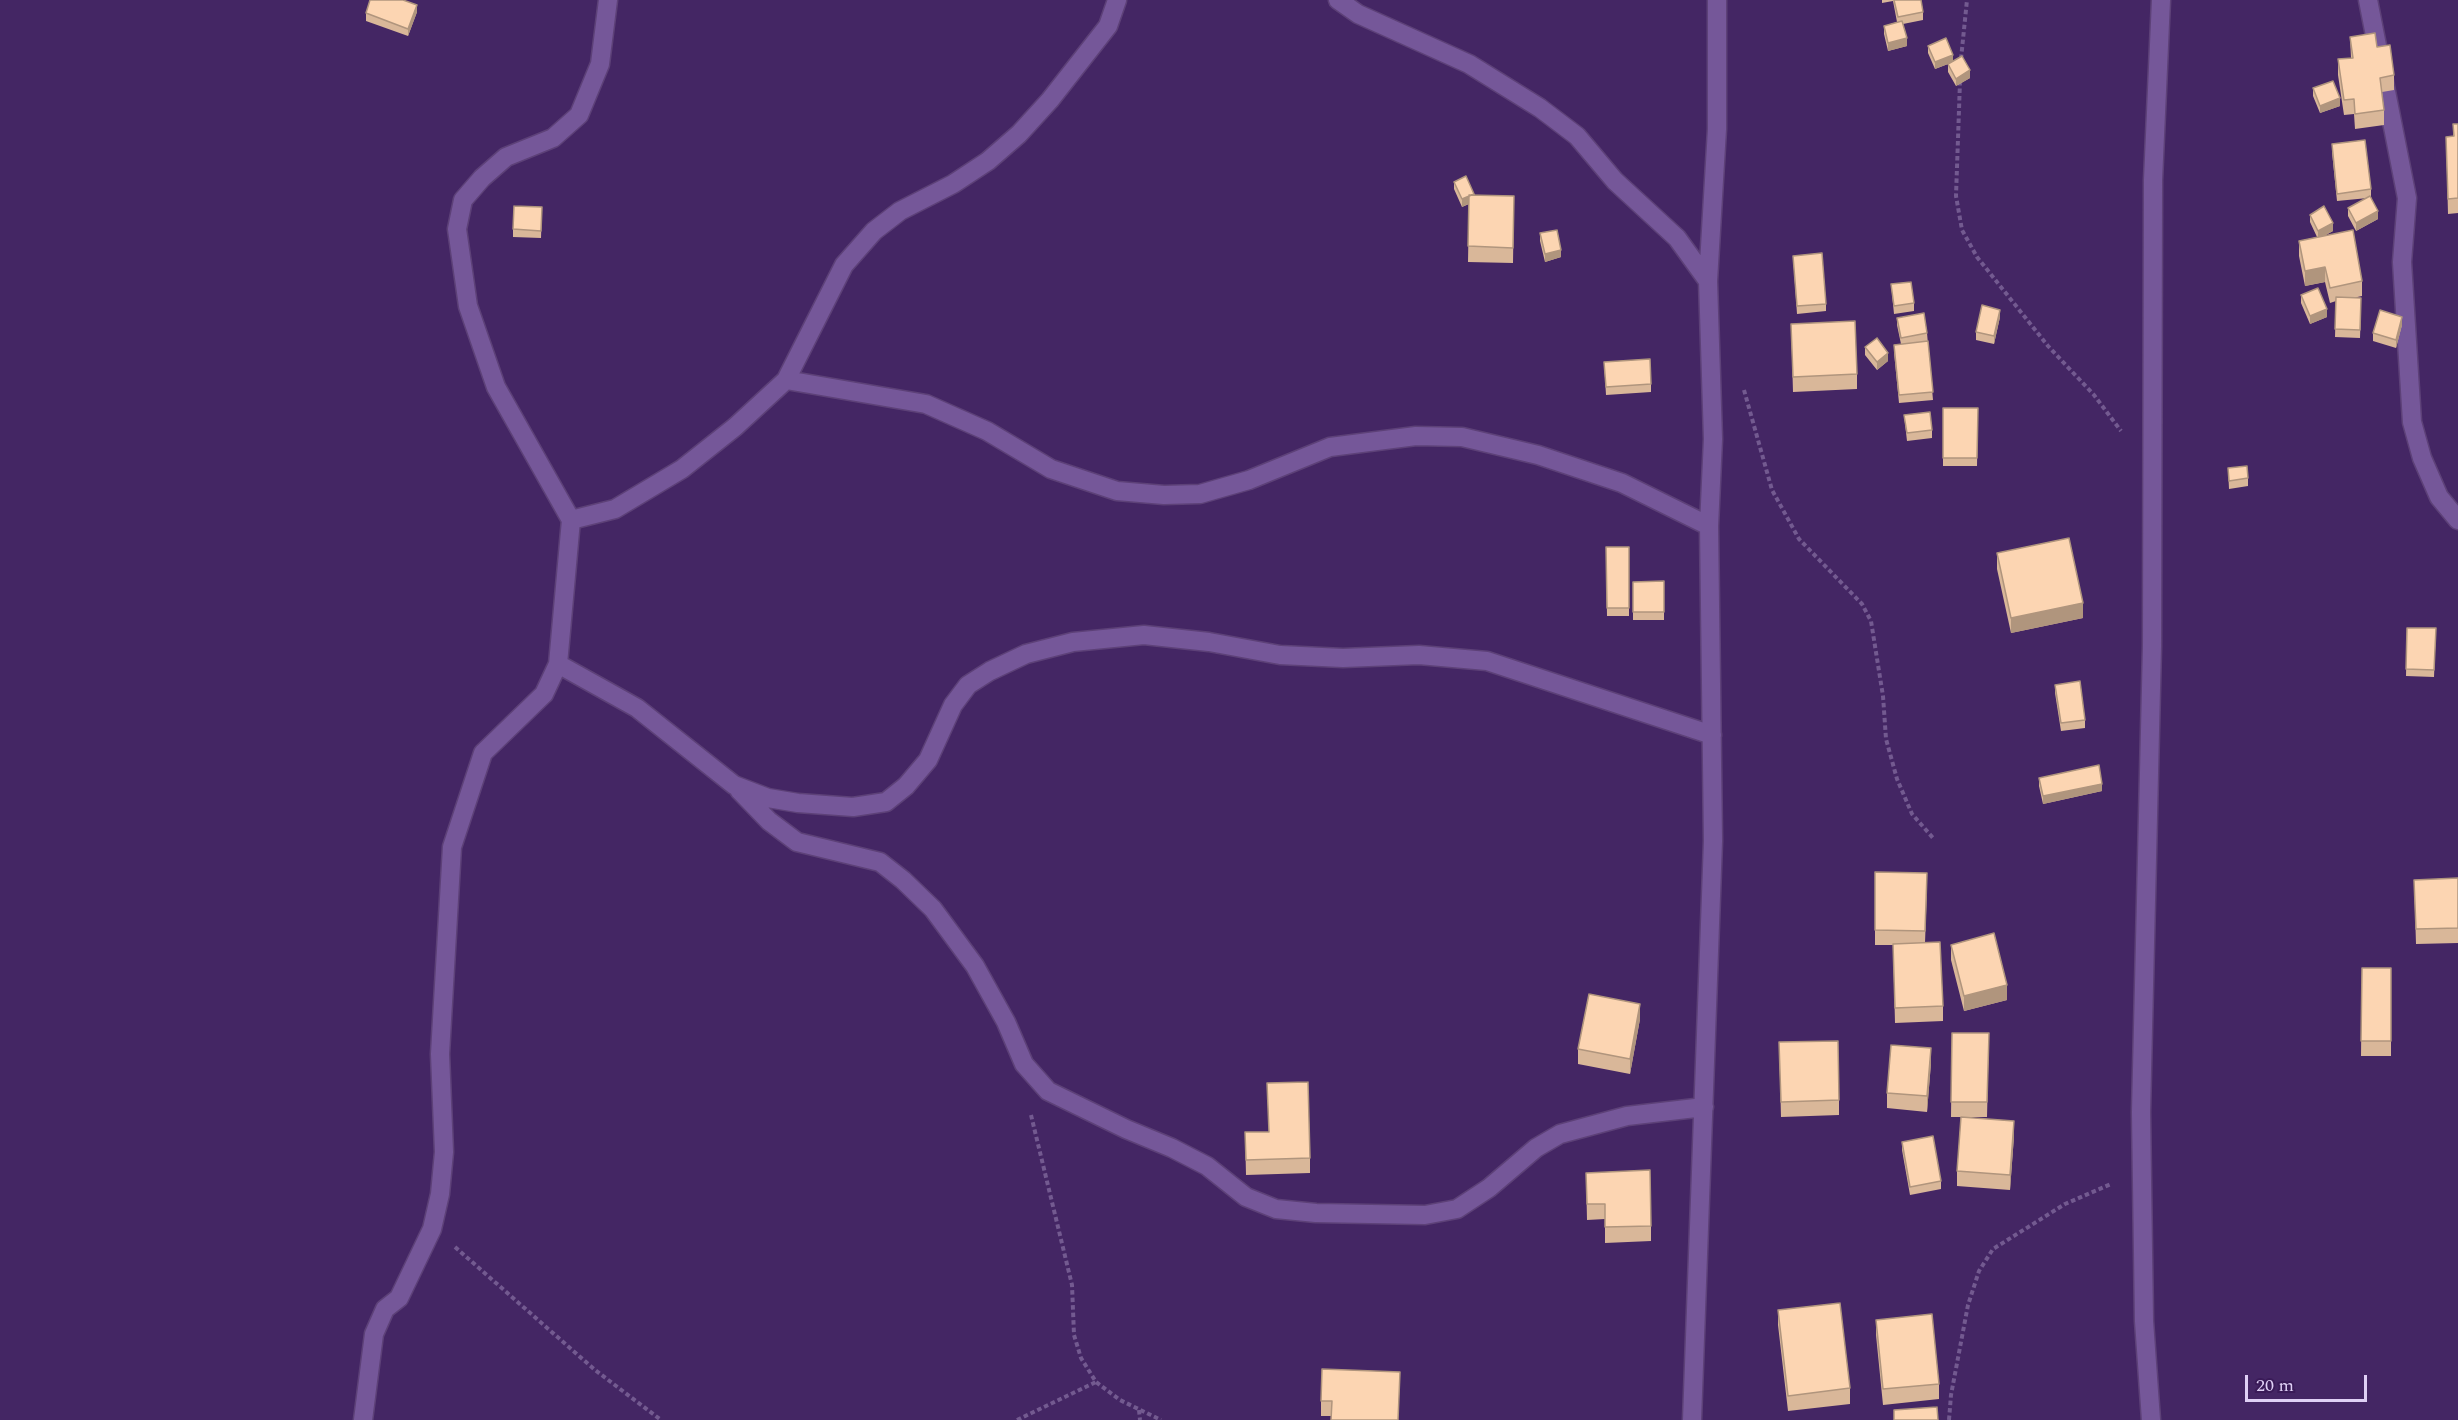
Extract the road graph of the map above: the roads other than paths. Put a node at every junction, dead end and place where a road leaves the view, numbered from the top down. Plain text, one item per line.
1 (608, 0) edge
2 (1117, 0) edge
3 (1338, 0) edge
4 (1717, 0) edge
5 (2161, 0) edge
6 (2368, 0) edge
7 (1708, 281) junction
8 (786, 380) junction
9 (571, 520) junction
10 (2458, 520) edge
11 (1709, 526) junction
12 (558, 664) junction
13 (1712, 735) junction
14 (734, 784) junction
15 (1704, 1107) junction
16 (363, 1420) edge
17 (1692, 1420) edge
18 (2151, 1420) edge

1 - 9 street
2 - 8 street
3 - 7 street
4 - 7 street
5 - 18 street
6 - 10 street
7 - 11 street
8 - 9 street
8 - 11 street
9 - 12 street
11 - 13 street
12 - 14 street
12 - 16 street
13 - 14 street
13 - 15 street
14 - 15 street
15 - 17 street

